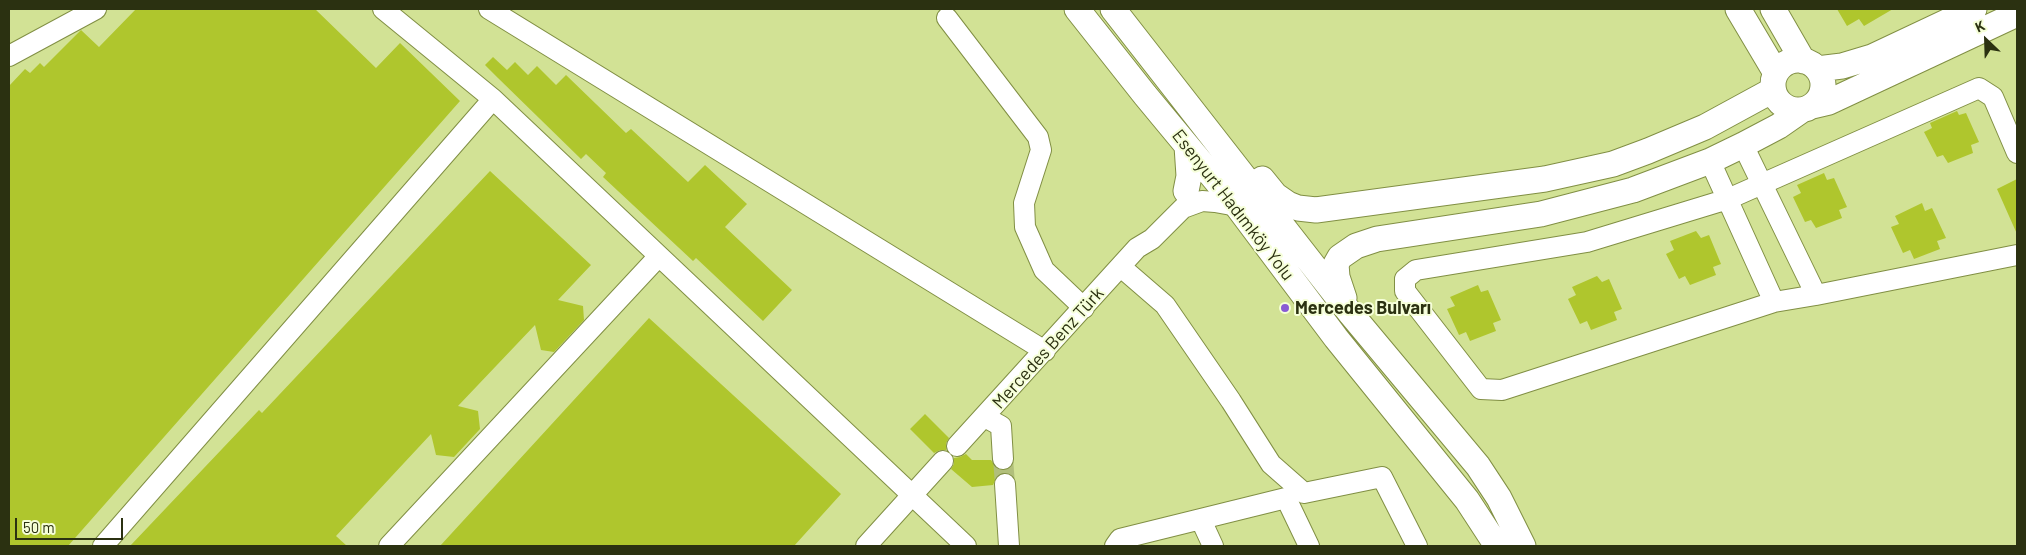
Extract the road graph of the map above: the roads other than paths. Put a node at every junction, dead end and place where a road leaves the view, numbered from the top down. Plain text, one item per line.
1 (96, 9) edge
2 (383, 9) edge
3 (489, 9) edge
4 (1077, 9) edge
5 (1113, 9) edge
6 (1738, 9) edge
7 (1773, 9) edge
8 (1974, 9) edge
9 (2017, 14) edge
10 (947, 18) dead end
11 (9, 56) edge
12 (1810, 65) junction
13 (1775, 82) junction
14 (493, 99) junction
15 (1807, 108) junction
16 (1217, 144) junction
17 (1743, 145) junction
18 (1187, 146) junction
19 (2017, 154) edge
20 (1710, 161) junction
21 (1240, 173) junction
22 (1214, 179) junction
23 (1761, 184) junction
24 (1186, 191) junction
25 (1728, 199) junction
26 (1237, 206) junction
27 (1137, 248) junction
28 (2017, 255) edge
29 (659, 256) junction
30 (1121, 267) junction
31 (1816, 295) junction
32 (1774, 302) junction
33 (1084, 308) junction
34 (1351, 314) junction
35 (1045, 351) junction
36 (986, 416) junction
37 (957, 446) dead end
38 (1004, 459) tunnel mouth
39 (943, 462) dead end
40 (1005, 484) tunnel mouth
41 (914, 496) junction
42 (1201, 520) junction
43 (103, 546) edge
44 (389, 546) edge
45 (866, 546) edge
46 (966, 546) edge
47 (1008, 546) edge
48 (1115, 546) edge
49 (1213, 546) edge
50 (1310, 546) edge
51 (1417, 546) edge
52 (1497, 546) edge
53 (1523, 546) edge

1 - 11 street
2 - 14 street
3 - 35 street
4 - 18 main road, Esenyurt Hadımköy Yolu
5 - 16 main road, Esenyurt Hadımköy Yolu
6 - 13 main road
7 - 12 main road
8 - 12 main road
9 - 15 main road
10 - 33 street
12 - 13 main road
12 - 15 main road
13 - 15 main road
13 - 16 main road
14 - 29 street
14 - 43 street
15 - 17 main road
16 - 21 main road, Esenyurt Hadımköy Yolu
17 - 20 main road
17 - 23 street
18 - 22 main road, Esenyurt Hadımköy Yolu
18 - 24 main road
19 - 23 street
20 - 25 street
20 - 34 main road
21 - 22 street, Mercedes Benz Türk
21 - 34 main road, Esenyurt Hadımköy Yolu
22 - 24 street, Mercedes Benz Türk
22 - 26 main road, Esenyurt Hadımköy Yolu
23 - 25 street
23 - 31 street
24 - 27 street, Mercedes Benz Türk
25 - 32 street
25 - 32 street
26 - 27 street, Mercedes Benz Türk
26 - 52 main road, Esenyurt Hadımköy Yolu
27 - 30 street, Mercedes Benz Türk
28 - 31 street
29 - 41 street
29 - 44 street
30 - 33 street, Mercedes Benz Türk
30 - 51 street
31 - 32 street
33 - 35 street, Mercedes Benz Türk
34 - 53 main road, Esenyurt Hadımköy Yolu
35 - 36 street, Mercedes Benz Türk
36 - 37 street, Mercedes Benz Türk
36 - 38 street
39 - 41 street
40 - 47 street
41 - 45 street
41 - 46 street
42 - 48 street
42 - 49 street
42 - 50 street

